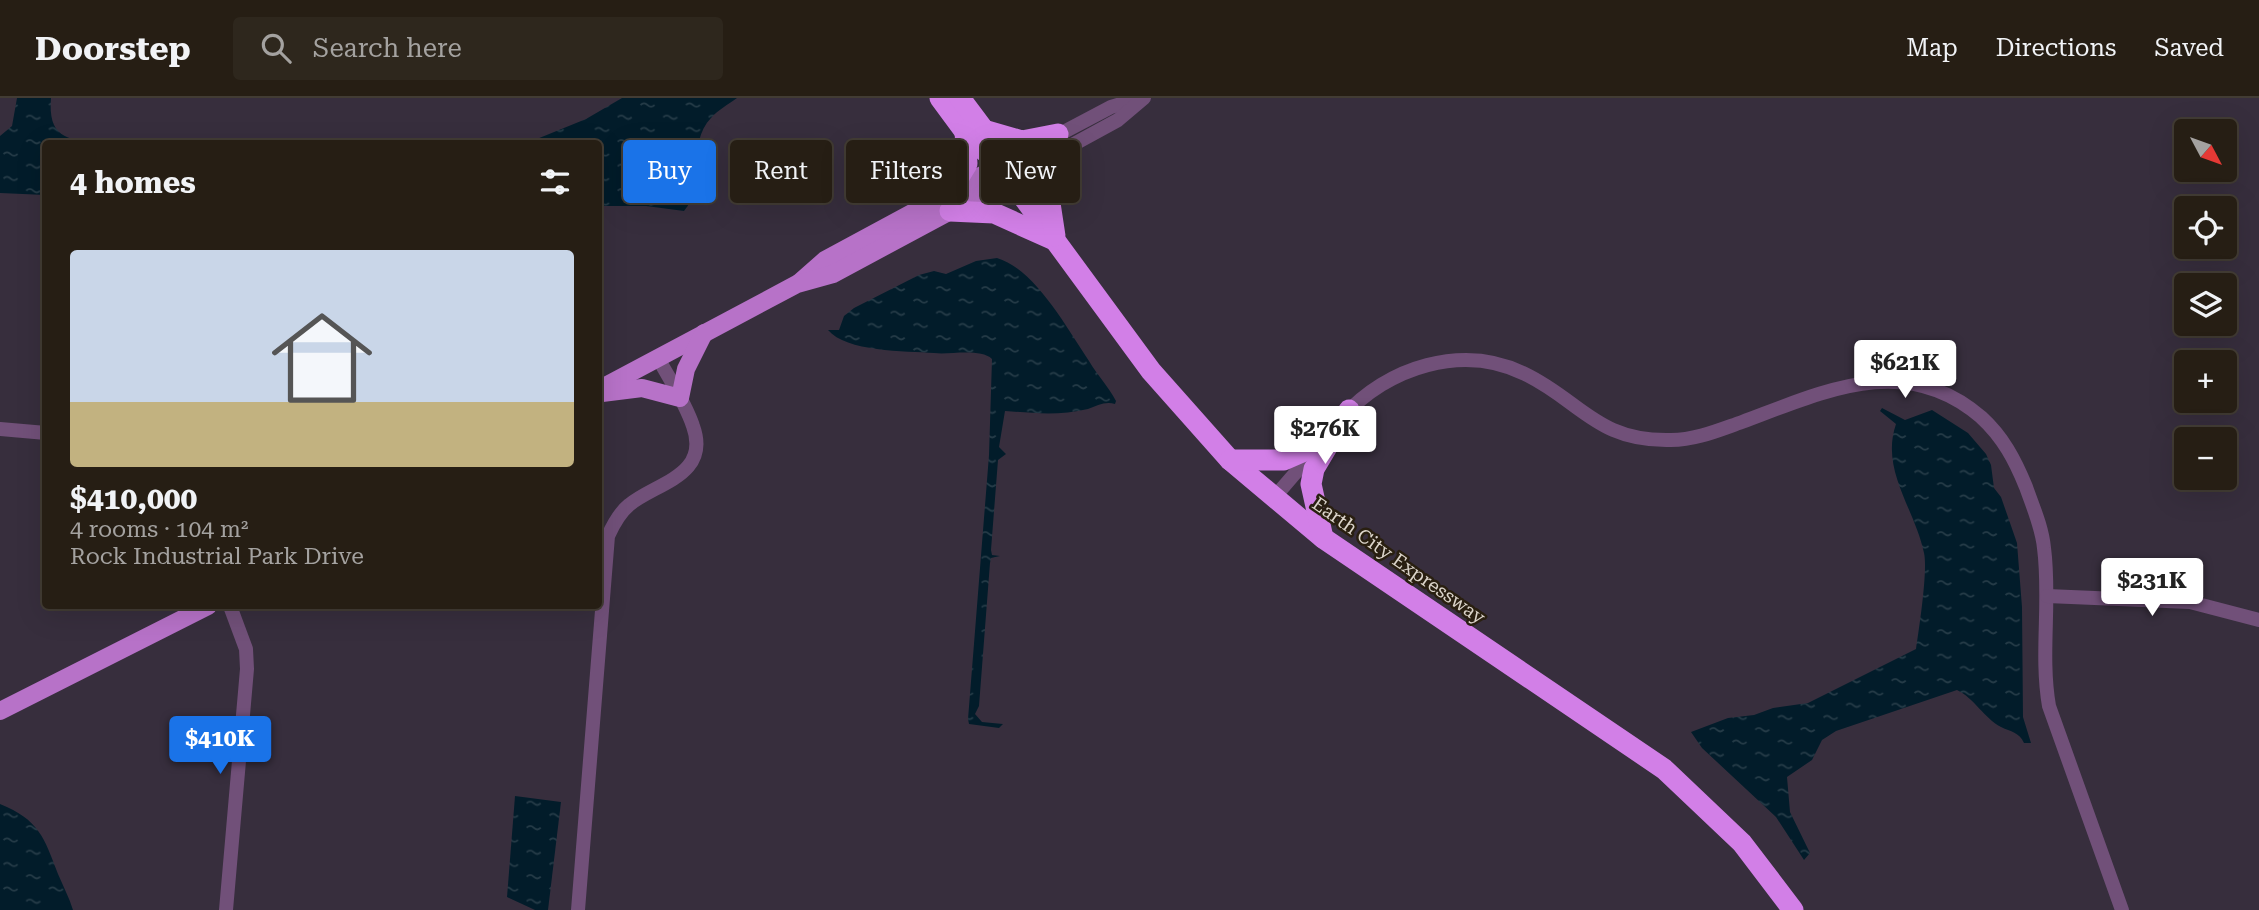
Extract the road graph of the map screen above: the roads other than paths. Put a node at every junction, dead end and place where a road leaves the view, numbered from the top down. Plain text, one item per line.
1 (940, 98) edge
2 (960, 98) edge
3 (1142, 98) edge
4 (974, 131) junction
5 (981, 140) edge
6 (1017, 140) edge
7 (1068, 140) edge
8 (967, 164) edge
9 (948, 203) edge
10 (954, 203) edge
11 (1028, 203) edge
12 (1050, 203) edge
13 (1056, 241) junction
14 (704, 333) junction
15 (658, 358) junction
16 (602, 390) edge
17 (602, 392) edge
18 (680, 398) junction
19 (1349, 410) junction
20 (0, 429) edge
21 (42, 433) edge
22 (1230, 460) junction
23 (1273, 499) junction
24 (1323, 538) junction
25 (2047, 596) junction
26 (182, 609) edge
27 (202, 609) edge
28 (231, 609) edge
29 (2259, 620) edge
30 (174, 623) junction
31 (0, 711) edge
32 (226, 910) edge
33 (578, 910) edge
34 (1793, 910) edge
35 (2122, 910) edge

1 - 4 highway, Earth City Expressway
2 - 4 highway, Earth City Expressway
3 - 7 street
4 - 5 highway, Earth City Expressway
4 - 6 highway
4 - 8 highway
9 - 14 main road
10 - 13 highway
11 - 13 highway, Earth City Expressway
12 - 13 highway
13 - 22 highway, Earth City Expressway
14 - 15 main road
14 - 18 main road
15 - 16 main road
15 - 18 street
17 - 18 main road
18 - 33 street
19 - 22 highway
19 - 23 street
19 - 24 highway
19 - 25 street
20 - 21 street
22 - 23 highway, Earth City Expressway
23 - 24 highway, Earth City Expressway
24 - 34 highway, Earth City Expressway
25 - 29 street
25 - 35 street
26 - 30 main road
27 - 30 main road
28 - 32 street
30 - 31 main road

